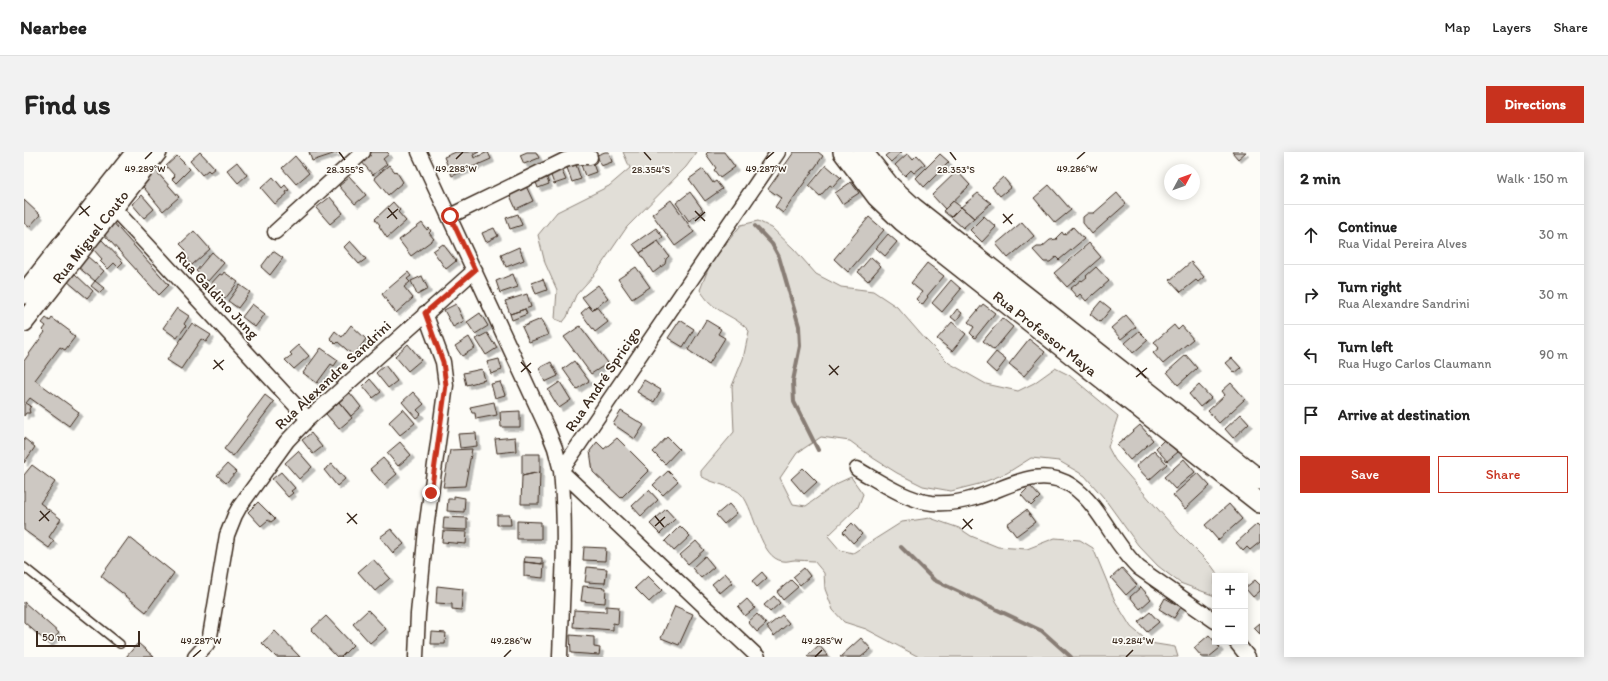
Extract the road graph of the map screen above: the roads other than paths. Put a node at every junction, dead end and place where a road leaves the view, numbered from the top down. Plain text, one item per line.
1 (136, 152) edge
2 (157, 152) edge
3 (363, 152) edge
4 (419, 152) edge
5 (778, 152) edge
6 (843, 152) edge
7 (864, 152) edge
8 (590, 157) dead end
9 (108, 202) junction
10 (908, 214) junction
11 (450, 216) junction
12 (275, 232) dead end
13 (475, 270) junction
14 (29, 297) edge
15 (425, 313) junction
16 (24, 322) edge
17 (308, 419) junction
18 (857, 470) dead end
19 (561, 471) junction
20 (1240, 476) junction
21 (1260, 480) edge
22 (1260, 503) edge
23 (24, 567) edge
24 (1212, 619) edge
25 (120, 644) dead end
26 (1238, 645) edge
27 (194, 657) edge
28 (416, 657) edge
29 (560, 657) edge
30 (758, 657) edge
31 (1248, 657) edge

1 - 9 main road, Rua Miguel Couto
2 - 9 main road, Rua Miguel Couto
3 - 12 street
4 - 11 street
5 - 19 street, Rua André Spricigo
6 - 10 main road, Rua Professor Maya
7 - 10 main road, Rua Professor Maya
8 - 11 street
9 - 14 main road, Rua Miguel Couto
9 - 17 street, Rua Galdino Jung
10 - 20 main road, Rua Professor Maya
11 - 13 street
13 - 15 street, Rua Alexandre Sandrini
13 - 19 street
14 - 16 main road, Rua Miguel Couto
15 - 17 street, Rua Alexandre Sandrini
15 - 28 street
17 - 27 street, Rua Alexandre Sandrini
18 - 24 street
19 - 29 street
19 - 30 street
20 - 21 main road, Rua Professor Maya
20 - 22 main road, Rua Professor Maya
23 - 25 lane
26 - 31 street

